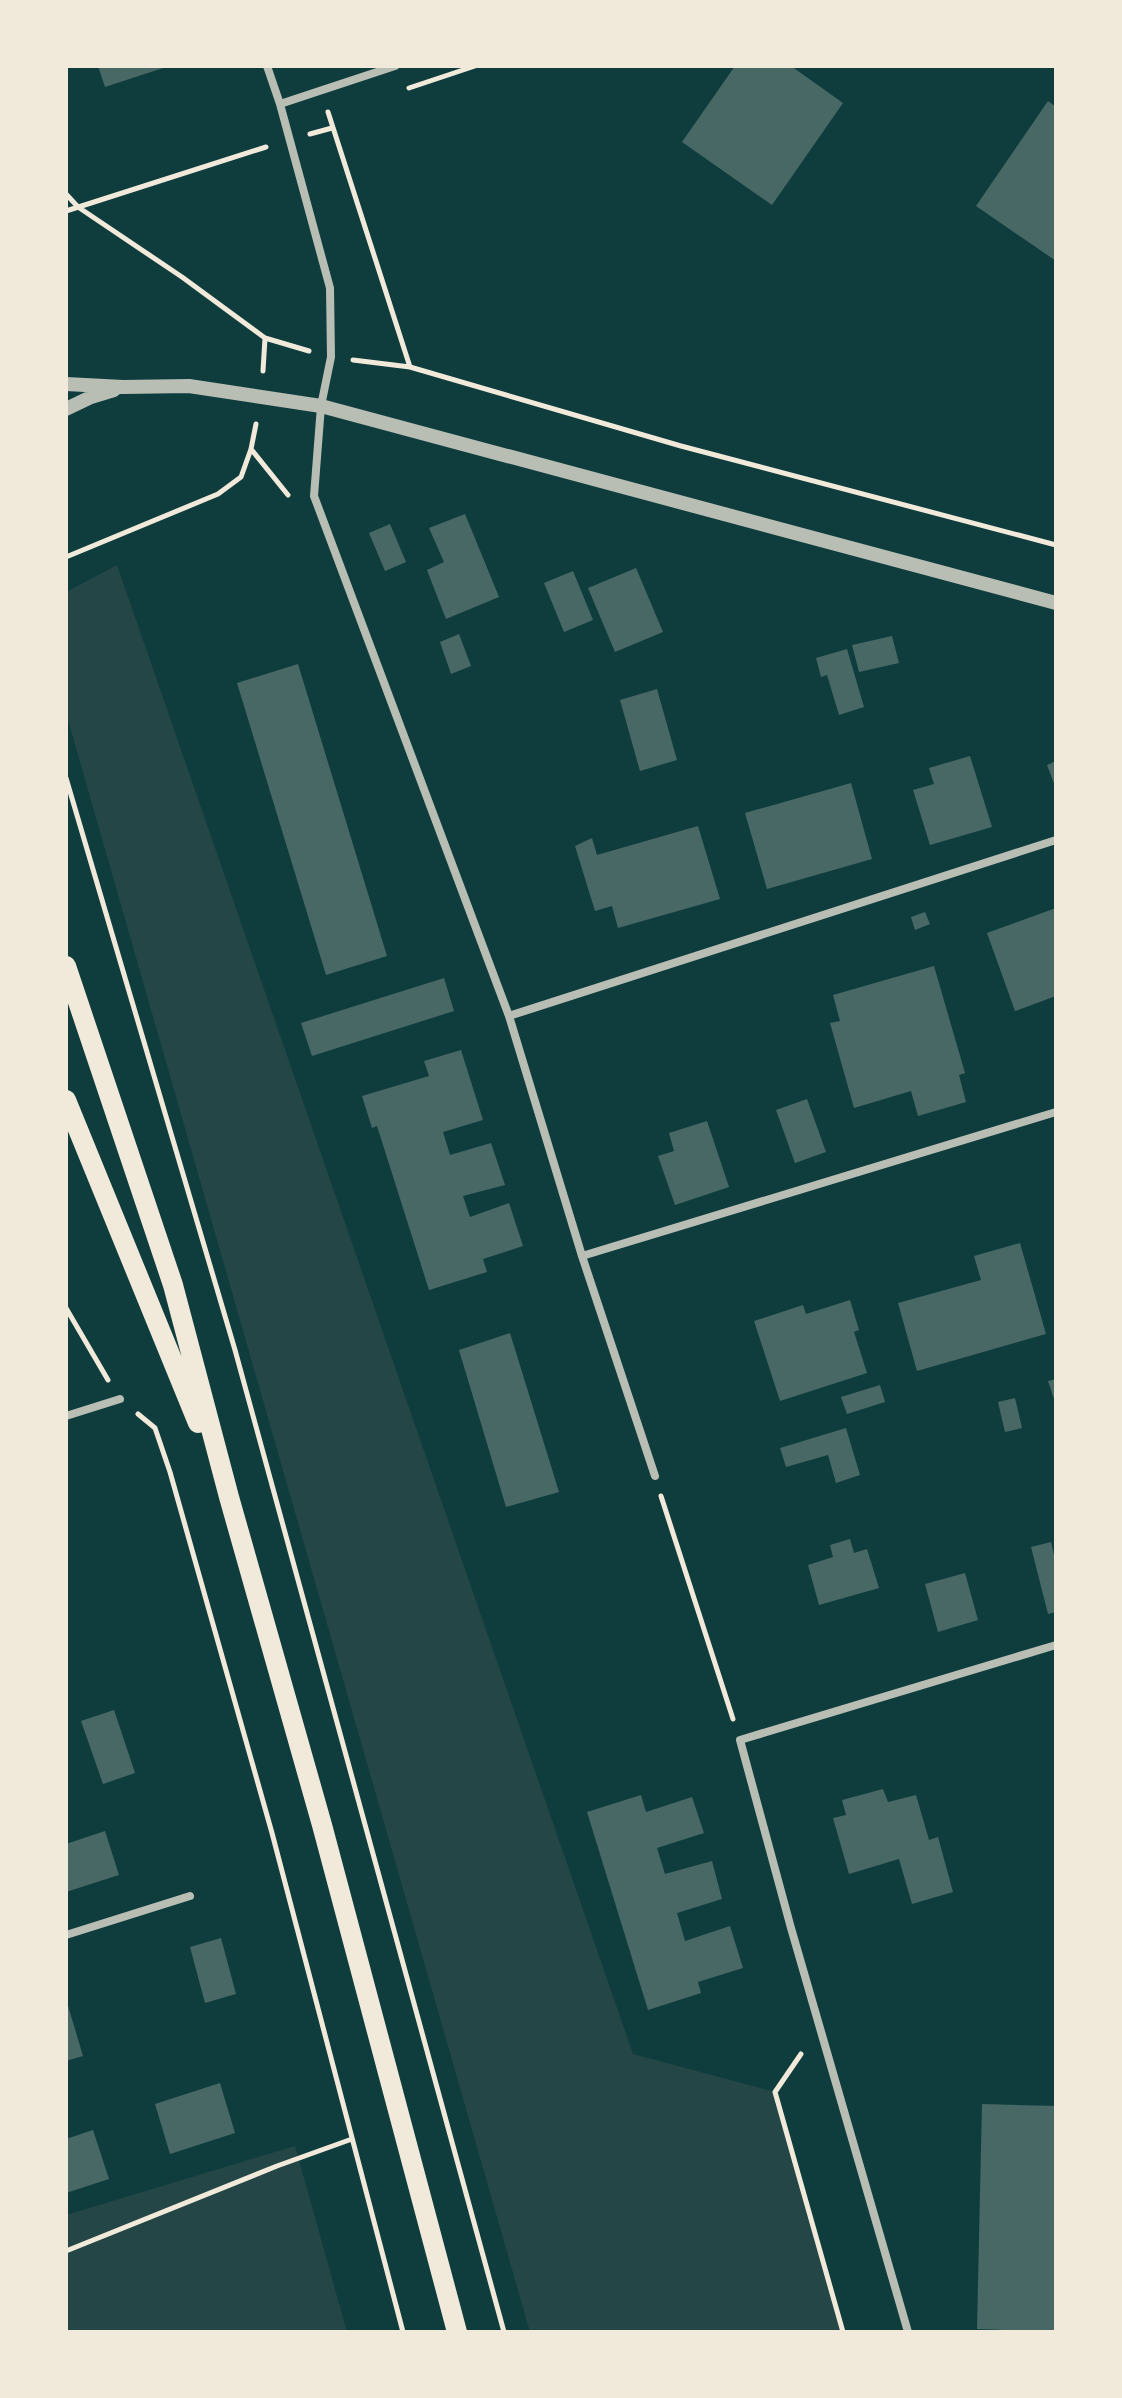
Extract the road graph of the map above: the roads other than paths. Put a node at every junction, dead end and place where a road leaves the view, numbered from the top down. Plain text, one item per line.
1 (267, 66) edge
2 (395, 66) edge
3 (280, 104) junction
4 (66, 384) edge
5 (123, 387) junction
6 (321, 406) junction
7 (66, 409) edge
8 (1056, 603) edge
9 (1056, 840) edge
10 (66, 966) edge
11 (509, 1016) junction
12 (66, 1100) edge
13 (1056, 1112) edge
14 (582, 1256) junction
15 (120, 1399) road end
16 (66, 1416) edge
17 (655, 1476) road end
18 (229, 1497) junction
19 (1056, 1645) edge
20 (190, 1896) dead end
21 (66, 1935) edge
22 (457, 2332) edge
23 (908, 2332) edge

1 - 3 street
2 - 3 street
3 - 6 street
4 - 5 street
5 - 6 street
5 - 7 street
6 - 8 street
6 - 11 street
9 - 11 street
10 - 18 main road
11 - 14 street
12 - 18 main road
13 - 14 street
14 - 17 street
15 - 16 street
18 - 22 main road
19 - 23 street
20 - 21 street

